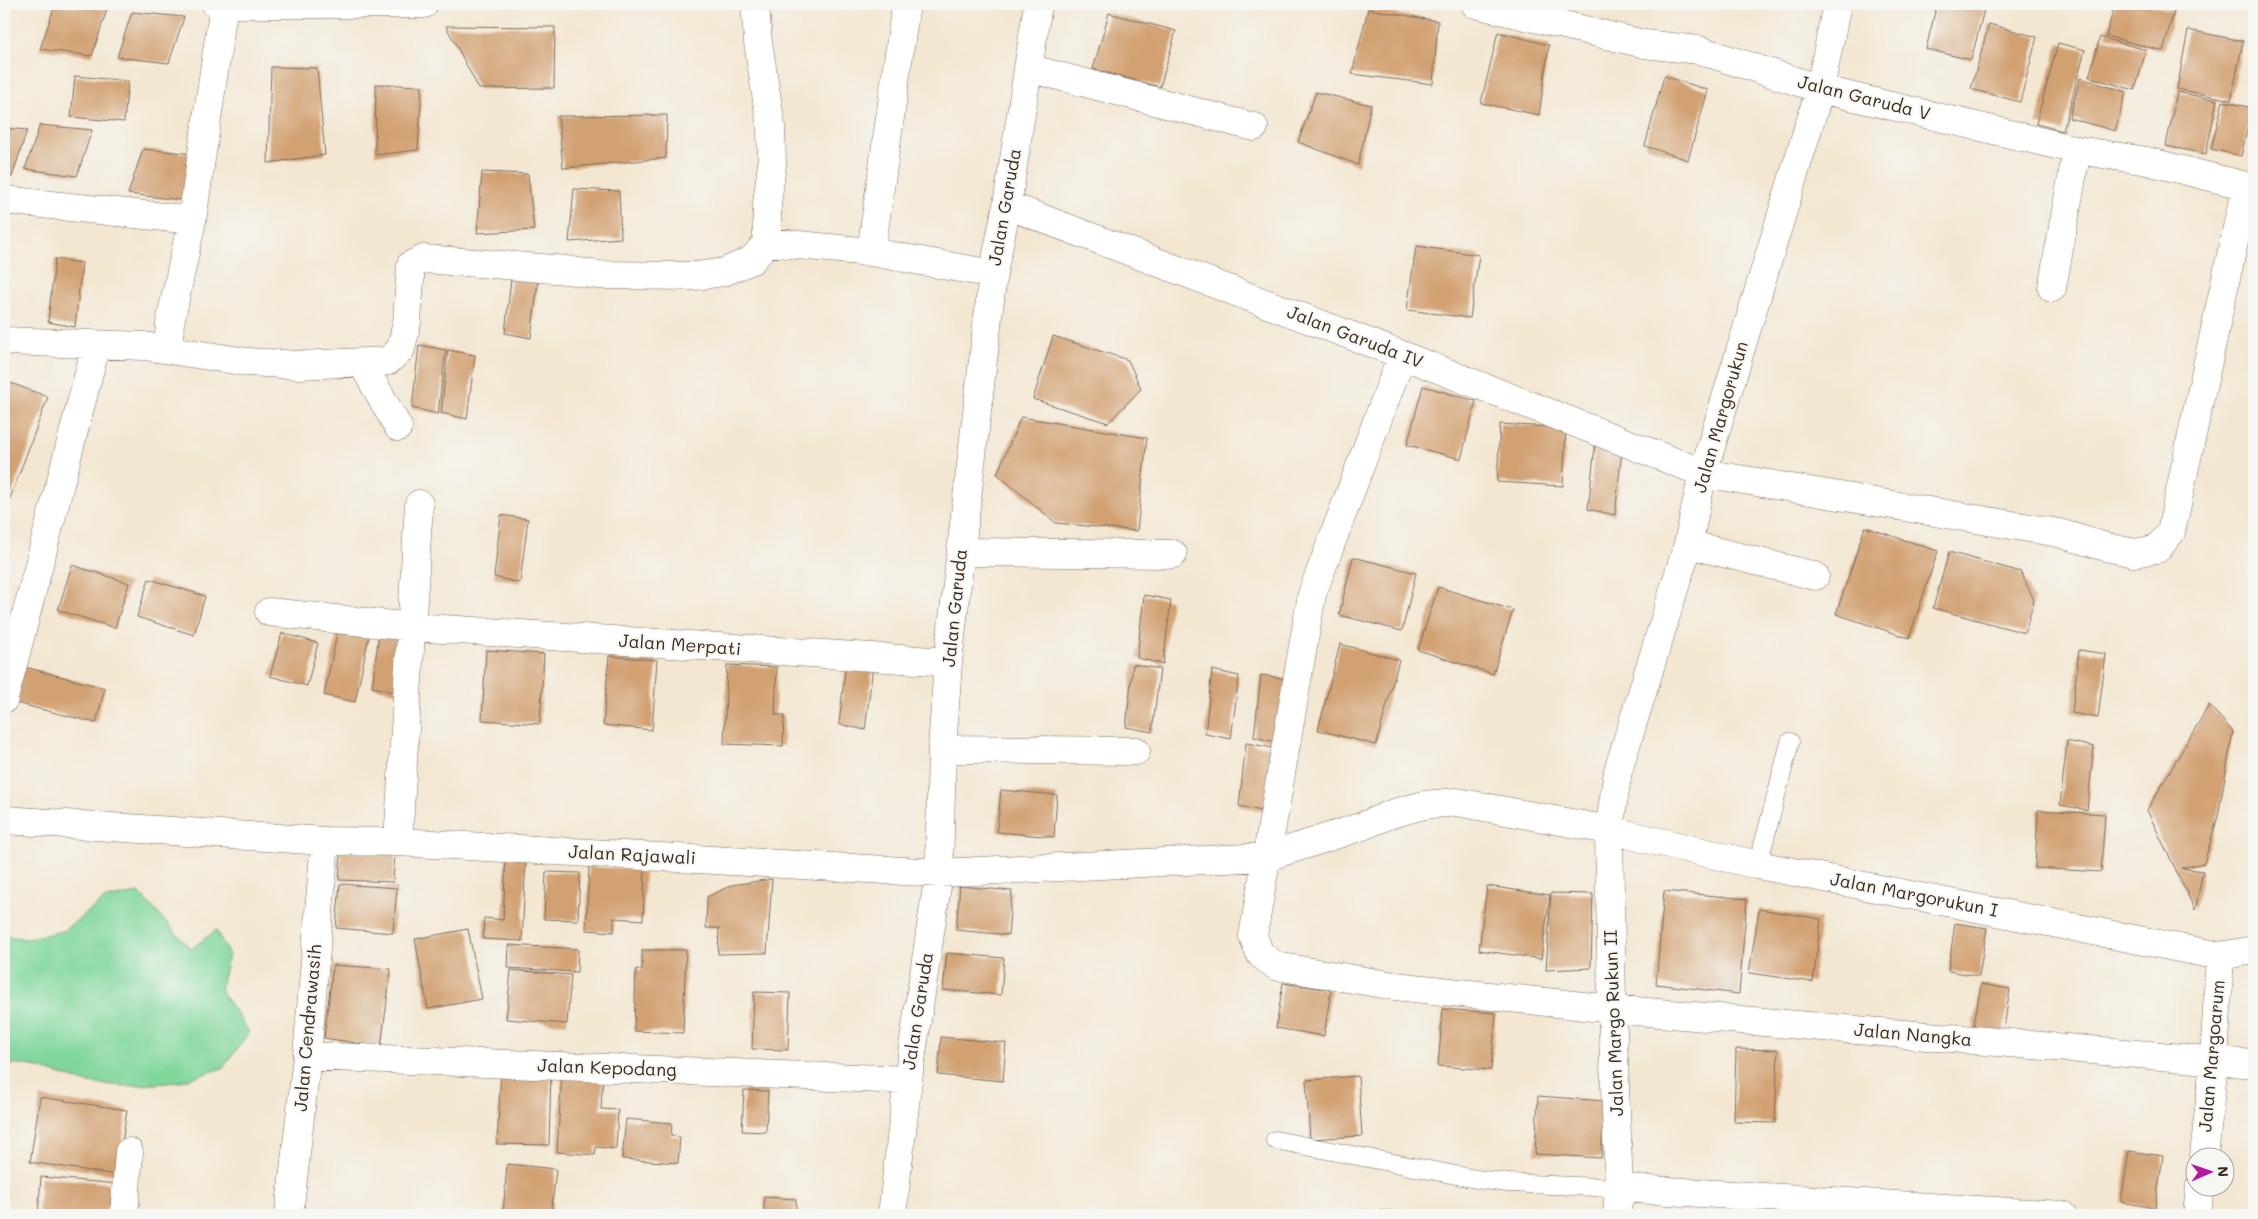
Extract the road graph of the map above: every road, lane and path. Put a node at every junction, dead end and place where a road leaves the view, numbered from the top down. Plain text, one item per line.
1 (222, 4) edge
2 (424, 4) edge
3 (755, 4) edge
4 (906, 4) edge
5 (1038, 4) edge
6 (1475, 4) edge
7 (1837, 4) edge
8 (1028, 68) junction
9 (1820, 89) junction
10 (1254, 127) dead end
11 (2077, 150) junction
12 (2250, 187) edge
13 (4, 200) edge
14 (1007, 205) junction
15 (192, 220) junction
16 (766, 242) junction
17 (870, 252) junction
18 (993, 274) junction
19 (2052, 288) dead end
20 (4, 341) edge
21 (96, 346) junction
22 (168, 349) junction
23 (1402, 355) junction
24 (362, 363) junction
25 (398, 427) dead end
26 (1703, 473) junction
27 (419, 504) dead end
28 (1688, 544) junction
29 (961, 552) junction
30 (1173, 554) dead end
31 (1815, 576) dead end
32 (269, 612) dead end
33 (412, 627) junction
34 (948, 662) junction
35 (4, 699) edge
36 (1790, 742) dead end
37 (942, 749) junction
38 (1136, 751) dead end
39 (4, 820) edge
40 (1609, 830) junction
41 (325, 841) junction
42 (398, 842) junction
43 (1268, 857) junction
44 (1758, 865) junction
45 (939, 872) junction
46 (2254, 950) edge
47 (2220, 956) junction
48 (1612, 1009) junction
49 (307, 1056) junction
50 (2214, 1062) junction
51 (2254, 1064) edge
52 (908, 1080) junction
53 (1275, 1140) dead end
54 (2205, 1146) edge
55 (129, 1152) dead end
56 (1619, 1188) junction
57 (2199, 1196) edge
58 (124, 1215) edge
59 (289, 1215) edge
60 (892, 1215) edge
61 (1617, 1215) edge
62 (2062, 1215) edge
63 (2197, 1215) edge

1 - 2 street
1 - 15 street
3 - 16 street
4 - 17 street
5 - 8 street, Jalan Garuda
6 - 9 street, Jalan Garuda V
7 - 9 street, Jalan Margorukun
8 - 10 street
8 - 14 street, Jalan Garuda
9 - 11 street, Jalan Garuda V
9 - 26 street, Jalan Margorukun
11 - 12 street, Jalan Garuda V
11 - 19 street
12 - 26 street, Jalan Garuda IV
13 - 15 street
14 - 18 street, Jalan Garuda
14 - 23 street, Jalan Garuda IV
15 - 22 street
16 - 17 street
16 - 24 street
17 - 18 street
18 - 29 street, Jalan Garuda
20 - 21 street
21 - 22 street
21 - 35 street
22 - 24 street
23 - 26 street, Jalan Garuda IV
23 - 43 street, Jalan Nangka
24 - 25 street
26 - 28 street, Jalan Margorukun
27 - 33 street
28 - 31 street
28 - 40 street, Jalan Margorukun
29 - 30 street
29 - 34 street, Jalan Garuda
32 - 33 street, Jalan Merpati
33 - 34 street, Jalan Merpati
33 - 42 street
34 - 37 street, Jalan Garuda
36 - 44 lane
37 - 38 street
37 - 45 street, Jalan Garuda
39 - 41 street, Jalan Rajawali
40 - 43 street, Jalan Margorukun I
40 - 44 street, Jalan Margorukun I
40 - 48 street, Jalan Margo Rukun II
41 - 42 street, Jalan Rajawali
41 - 49 street, Jalan Cendrawasih
42 - 45 street, Jalan Rajawali
43 - 45 street, Jalan Rajawali
43 - 48 street, Jalan Nangka
44 - 47 street, Jalan Margorukun I
45 - 52 street, Jalan Garuda
46 - 47 street
47 - 50 street, Jalan Margoarum
48 - 50 street, Jalan Nangka
48 - 56 street, Jalan Margo Rukun II
49 - 52 street, Jalan Kepodang
49 - 59 street, Jalan Cendrawasih
50 - 51 street, Jalan Nangka
50 - 54 street, Jalan Margoarum
52 - 60 street, Jalan Garuda
53 - 56 lane
55 - 58 street
56 - 61 street, Jalan Margo Rukun II
56 - 62 street
57 - 63 street

